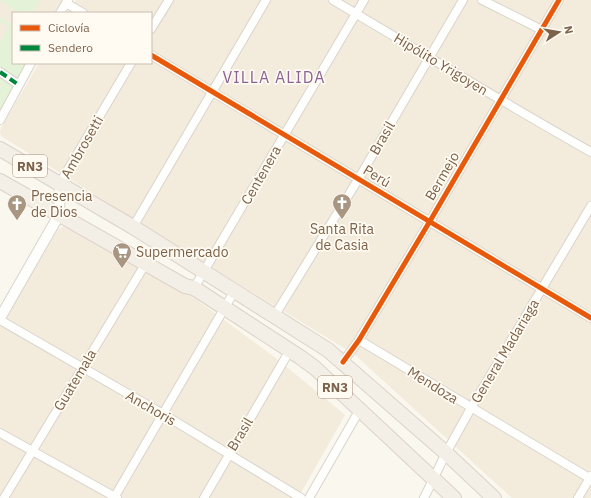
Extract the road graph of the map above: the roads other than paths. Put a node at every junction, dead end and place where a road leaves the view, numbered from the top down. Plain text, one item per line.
1 (169, 0) edge
2 (266, 0) edge
3 (333, 0) edge
4 (364, 0) edge
5 (462, 0) edge
6 (482, 0) edge
7 (559, 0) edge
8 (67, 2) edge
9 (61, 12) edge
10 (82, 12) edge
11 (356, 14) junction
12 (152, 27) edge
13 (542, 30) junction
14 (152, 56) edge
15 (429, 56) junction
16 (31, 64) edge
17 (130, 64) edge
18 (0, 72) edge
19 (19, 85) junction
20 (212, 91) junction
21 (500, 101) junction
22 (0, 120) edge
23 (285, 134) junction
24 (0, 149) edge
25 (591, 152) edge
26 (359, 178) junction
27 (0, 181) edge
28 (60, 183) junction
29 (591, 206) edge
30 (59, 215) junction
31 (430, 221) junction
32 (133, 227) junction
33 (146, 263) junction
34 (204, 271) junction
35 (194, 288) junction
36 (542, 289) junction
37 (235, 290) junction
38 (226, 307) junction
39 (275, 315) junction
40 (591, 318) edge
41 (0, 319) edge
42 (359, 340) junction
43 (290, 350) junction
44 (343, 362) junction
45 (82, 368) junction
46 (471, 408) junction
47 (359, 411) junction
48 (163, 414) junction
49 (0, 433) edge
50 (32, 451) junction
51 (446, 453) junction
52 (229, 454) junction
53 (591, 478) edge
54 (434, 479) junction
55 (115, 497) edge
56 (4, 498) edge
57 (204, 498) edge
58 (301, 498) edge
59 (309, 498) edge
60 (424, 498) edge
61 (454, 498) edge
62 (494, 498) edge
63 (578, 498) edge

1 - 12 street
2 - 20 street
3 - 11 street, Hipólito Yrigoyen
4 - 11 street, Centenera
5 - 15 street, Brasil
6 - 13 street
7 - 13 street, Bermejo
8 - 9 street
8 - 10 street
11 - 15 street, Hipólito Yrigoyen
11 - 23 street, Centenera
13 - 21 street, Bermejo
14 - 20 street, Perú
15 - 21 street, Hipólito Yrigoyen
15 - 26 street, Brasil
16 - 19 street
17 - 28 street, Ambrosetti
18 - 19 street
19 - 22 street
20 - 23 street, Perú
20 - 32 street
21 - 25 street, Hipólito Yrigoyen
21 - 31 street, Bermejo
23 - 26 street, Perú
23 - 34 street, Centenera
24 - 28 highway, RN3
26 - 31 street, Perú
26 - 39 street, Brasil
27 - 30 highway, RN3
28 - 30 street, Ambrosetti
28 - 32 highway, RN3
29 - 36 street, General Madariaga
30 - 33 highway, RN3
30 - 41 street, Ambrosetti
31 - 36 street, Perú
31 - 42 street, Bermejo
32 - 34 highway, RN3
33 - 35 highway, RN3
33 - 45 street, Guatemala
34 - 35 street, Centenera
34 - 37 highway, RN3
35 - 38 highway, RN3
36 - 40 street, Perú
36 - 46 street, General Madariaga
37 - 38 street
37 - 39 highway, RN3
38 - 43 highway, RN3
38 - 48 street
39 - 44 highway, RN3
41 - 45 street, Anchoris
42 - 44 street, Bermejo
42 - 46 street, Mendoza
43 - 47 highway, RN3
43 - 52 street, Brasil
44 - 51 highway, RN3
45 - 48 street, Anchoris
45 - 50 street, Guatemala
46 - 51 street, General Madariaga
46 - 53 street, Mendoza
47 - 54 highway, RN3
47 - 59 street
48 - 52 street, Anchoris
48 - 55 street
49 - 50 street
50 - 55 street
50 - 56 street, Guatemala
51 - 54 street, General Madariaga
51 - 62 highway, RN3
52 - 57 street, Brasil
52 - 58 street, Anchoris
53 - 63 street
54 - 60 street, General Madariaga
54 - 61 highway, RN3

